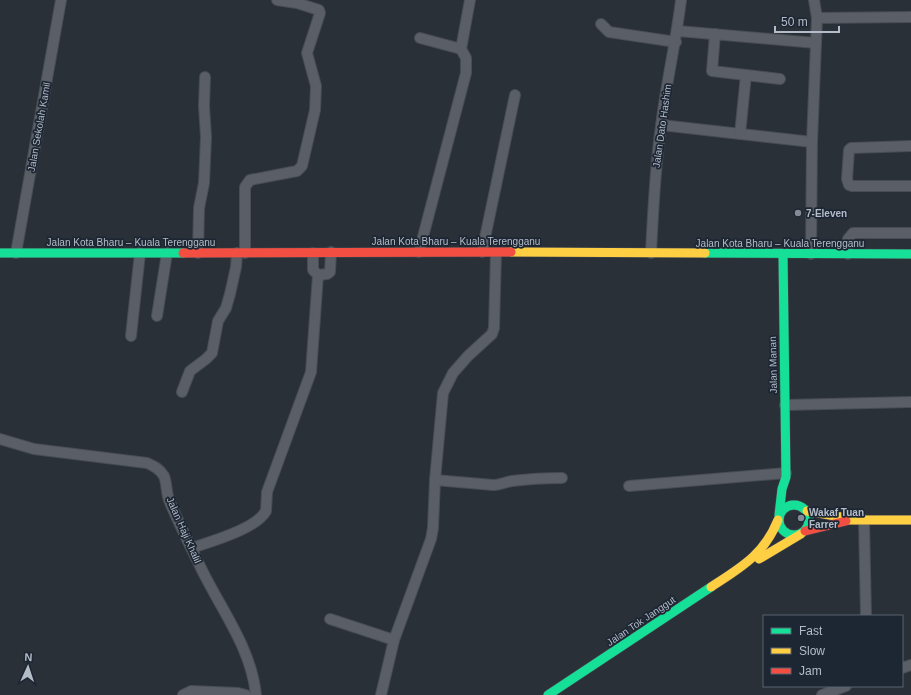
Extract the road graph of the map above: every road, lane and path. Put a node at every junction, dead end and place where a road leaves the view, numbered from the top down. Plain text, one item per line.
1 (61, 0) edge
2 (277, 0) edge
3 (470, 0) edge
4 (681, 0) edge
5 (814, 0) edge
6 (911, 17) edge
7 (817, 18) junction
8 (601, 24) dead end
9 (678, 31) junction
10 (715, 34) junction
11 (420, 38) dead end
12 (676, 42) junction
13 (816, 43) junction
14 (461, 49) junction
15 (746, 75) junction
16 (205, 77) dead end
17 (780, 79) dead end
18 (515, 95) dead end
19 (661, 125) junction
20 (740, 134) junction
21 (812, 142) junction
22 (911, 146) edge
23 (911, 186) edge
24 (911, 233) edge
25 (331, 252) junction
26 (419, 252) junction
27 (482, 252) junction
28 (16, 253) junction
29 (140, 253) junction
30 (167, 253) junction
31 (198, 253) junction
32 (241, 253) junction
33 (314, 253) junction
34 (496, 253) junction
35 (651, 253) junction
36 (0, 254) edge
37 (783, 254) junction
38 (811, 254) junction
39 (848, 254) junction
40 (911, 254) edge
41 (318, 275) junction
42 (157, 316) dead end
43 (131, 336) dead end
44 (182, 392) dead end
45 (911, 402) edge
46 (785, 405) junction
47 (0, 439) edge
48 (786, 475) junction
49 (562, 478) dead end
50 (435, 480) junction
51 (630, 486) dead end
52 (805, 509) junction
53 (778, 518) junction
54 (848, 520) junction
55 (864, 520) junction
56 (911, 520) edge
57 (803, 532) junction
58 (192, 548) junction
59 (746, 564) junction
60 (866, 615) edge
61 (330, 619) dead end
62 (394, 640) junction
63 (843, 687) edge
64 (183, 695) edge
65 (246, 695) edge
66 (256, 695) edge
67 (381, 695) edge
68 (548, 695) edge
69 (823, 695) edge

1 - 28 street, Jalan Sekolah Kamil
2 - 32 street
3 - 14 street
4 - 9 street, Jalan Dato Hashim
5 - 7 street
6 - 7 street
7 - 13 street
8 - 12 street
9 - 10 street
9 - 12 street, Jalan Dato Hashim
10 - 13 street
10 - 15 street
11 - 14 street
12 - 19 street, Jalan Dato Hashim
13 - 21 street
14 - 26 street
15 - 17 street
15 - 20 street
16 - 31 street
18 - 27 street
19 - 20 street
19 - 35 street, Jalan Dato Hashim
20 - 21 street
21 - 38 street
22 - 23 street
24 - 39 street
25 - 26 main road, Jalan Kota Bharu – Kuala Terengganu
25 - 33 main road, Jalan Kota Bharu – Kuala Terengganu
25 - 41 street
26 - 27 main road, Jalan Kota Bharu – Kuala Terengganu
27 - 34 main road, Jalan Kota Bharu – Kuala Terengganu
28 - 29 main road, Jalan Kota Bharu – Kuala Terengganu
28 - 36 main road, Jalan Kota Bharu – Kuala Terengganu
29 - 30 main road, Jalan Kota Bharu – Kuala Terengganu
29 - 43 street
30 - 31 main road, Jalan Kota Bharu – Kuala Terengganu
30 - 42 street
31 - 32 main road, Jalan Kota Bharu – Kuala Terengganu
32 - 33 main road, Jalan Kota Bharu – Kuala Terengganu
32 - 44 street
33 - 41 street
34 - 35 main road, Jalan Kota Bharu – Kuala Terengganu
34 - 50 street
35 - 37 main road, Jalan Kota Bharu – Kuala Terengganu
37 - 38 main road, Jalan Kota Bharu – Kuala Terengganu
37 - 46 main road, Jalan Manan
38 - 39 main road, Jalan Kota Bharu – Kuala Terengganu
39 - 40 main road, Jalan Kota Bharu – Kuala Terengganu
41 - 58 street
45 - 46 street
46 - 48 main road, Jalan Manan
47 - 58 street, Jalan Haji Khalil
48 - 51 street
48 - 52 main road, Jalan Manan
48 - 53 main road, Jalan Manan
49 - 50 street
50 - 62 street
52 - 53 main road
52 - 54 main road
52 - 57 main road
53 - 57 main road
53 - 59 main road, Jalan Tok Janggut
54 - 55 main road
54 - 57 main road
55 - 56 main road
55 - 60 street
57 - 59 main road, Jalan Tok Janggut
58 - 66 street, Jalan Haji Khalil
59 - 68 main road, Jalan Tok Janggut
61 - 62 street
62 - 67 street
63 - 69 street
64 - 65 street

